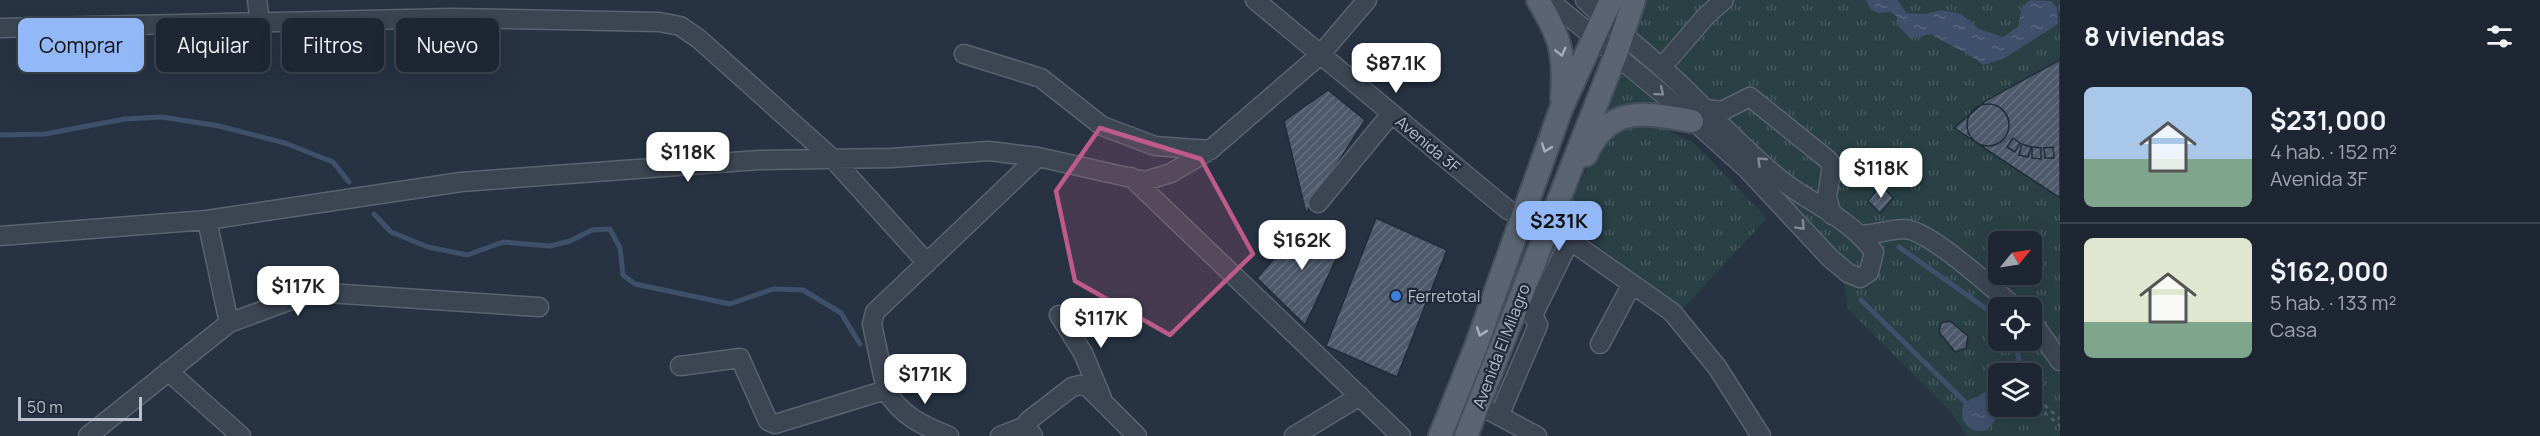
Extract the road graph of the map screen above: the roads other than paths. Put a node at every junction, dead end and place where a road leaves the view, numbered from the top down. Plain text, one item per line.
1 (257, 0) edge
2 (1255, 0) edge
3 (1367, 0) edge
4 (1538, 0) edge
5 (1549, 0) edge
6 (1585, 0) edge
7 (1634, 0) edge
8 (1696, 0) edge
9 (1724, 0) edge
10 (453, 9) edge
11 (1706, 16) junction
12 (259, 18) edge
13 (1603, 19) edge
14 (270, 21) edge
15 (156, 24) edge
16 (0, 28) edge
17 (1619, 44) junction
18 (964, 54) dead end
19 (1320, 54) junction
20 (1662, 67) junction
21 (1561, 109) junction
22 (1391, 114) junction
23 (1699, 115) junction
24 (1210, 150) junction
25 (1038, 156) junction
26 (832, 159) junction
27 (1131, 177) junction
28 (1559, 196) junction
29 (1318, 202) dead end
30 (1832, 214) junction
31 (1522, 215) junction
32 (207, 220) junction
33 (1548, 225) junction
34 (1859, 235) junction
35 (0, 236) edge
36 (1570, 240) junction
37 (927, 263) junction
38 (1632, 284) junction
39 (2002, 297) edge
40 (539, 307) dead end
41 (1059, 315) dead end
42 (230, 323) junction
43 (2042, 336) edge
44 (1600, 344) dead end
45 (2060, 361) edge
46 (680, 366) dead end
47 (168, 371) junction
48 (886, 390) junction
49 (1360, 396) junction
50 (1104, 403) junction
51 (1478, 404) junction
52 (1499, 416) junction
53 (1030, 431) edge
54 (88, 436) edge
55 (241, 436) edge
56 (949, 436) edge
57 (999, 436) edge
58 (1137, 436) edge
59 (1294, 436) edge
60 (1401, 436) edge
61 (1440, 436) edge
62 (1466, 436) edge
63 (1537, 436) edge
64 (1761, 436) edge

1 - 12 street
2 - 19 street, Avenida 3F
3 - 19 street
4 -> 21 main road
5 - 13 street
6 - 13 street
7 - 17 main road, Avenida El Milagro
8 - 11 street
9 - 11 street
10 - 14 street
10 - 26 street
11 - 20 street
13 - 17 street
13 - 21 main road, Avenida El Milagro
15 - 16 street
17 - 20 street
17 -> 23 street
17 - 28 main road, Avenida El Milagro
18 - 24 street
19 - 22 street, Avenida 3F
19 - 24 street
20 - 23 street
21 -> 31 main road, Avenida El Milagro
22 - 29 street
22 - 31 street, Avenida 3F
23 - 28 main road
30 -> 23 street
23 - 30 street
23 -> 34 street
24 - 27 street
25 - 26 street
25 - 27 street
25 - 37 street
26 - 32 street
26 - 37 street
27 - 49 street
28 - 33 main road, Avenida El Milagro
30 - 34 street
31 - 33 street, Avenida 3F
31 -> 61 main road, Avenida El Milagro
32 - 35 street
32 - 42 street
33 - 36 street
33 - 51 main road, Avenida El Milagro
34 - 39 street
36 - 38 street
36 - 52 street
37 - 48 street
38 - 44 street
38 - 64 street
40 - 42 street
41 - 50 street
42 - 47 street
43 - 45 street
46 - 48 street
47 - 54 street
47 - 55 street
48 - 56 street
49 - 59 street
49 - 60 street
50 - 53 street
50 - 58 street
51 - 52 street
51 - 62 main road, Avenida El Milagro
52 - 63 street
53 - 57 street

